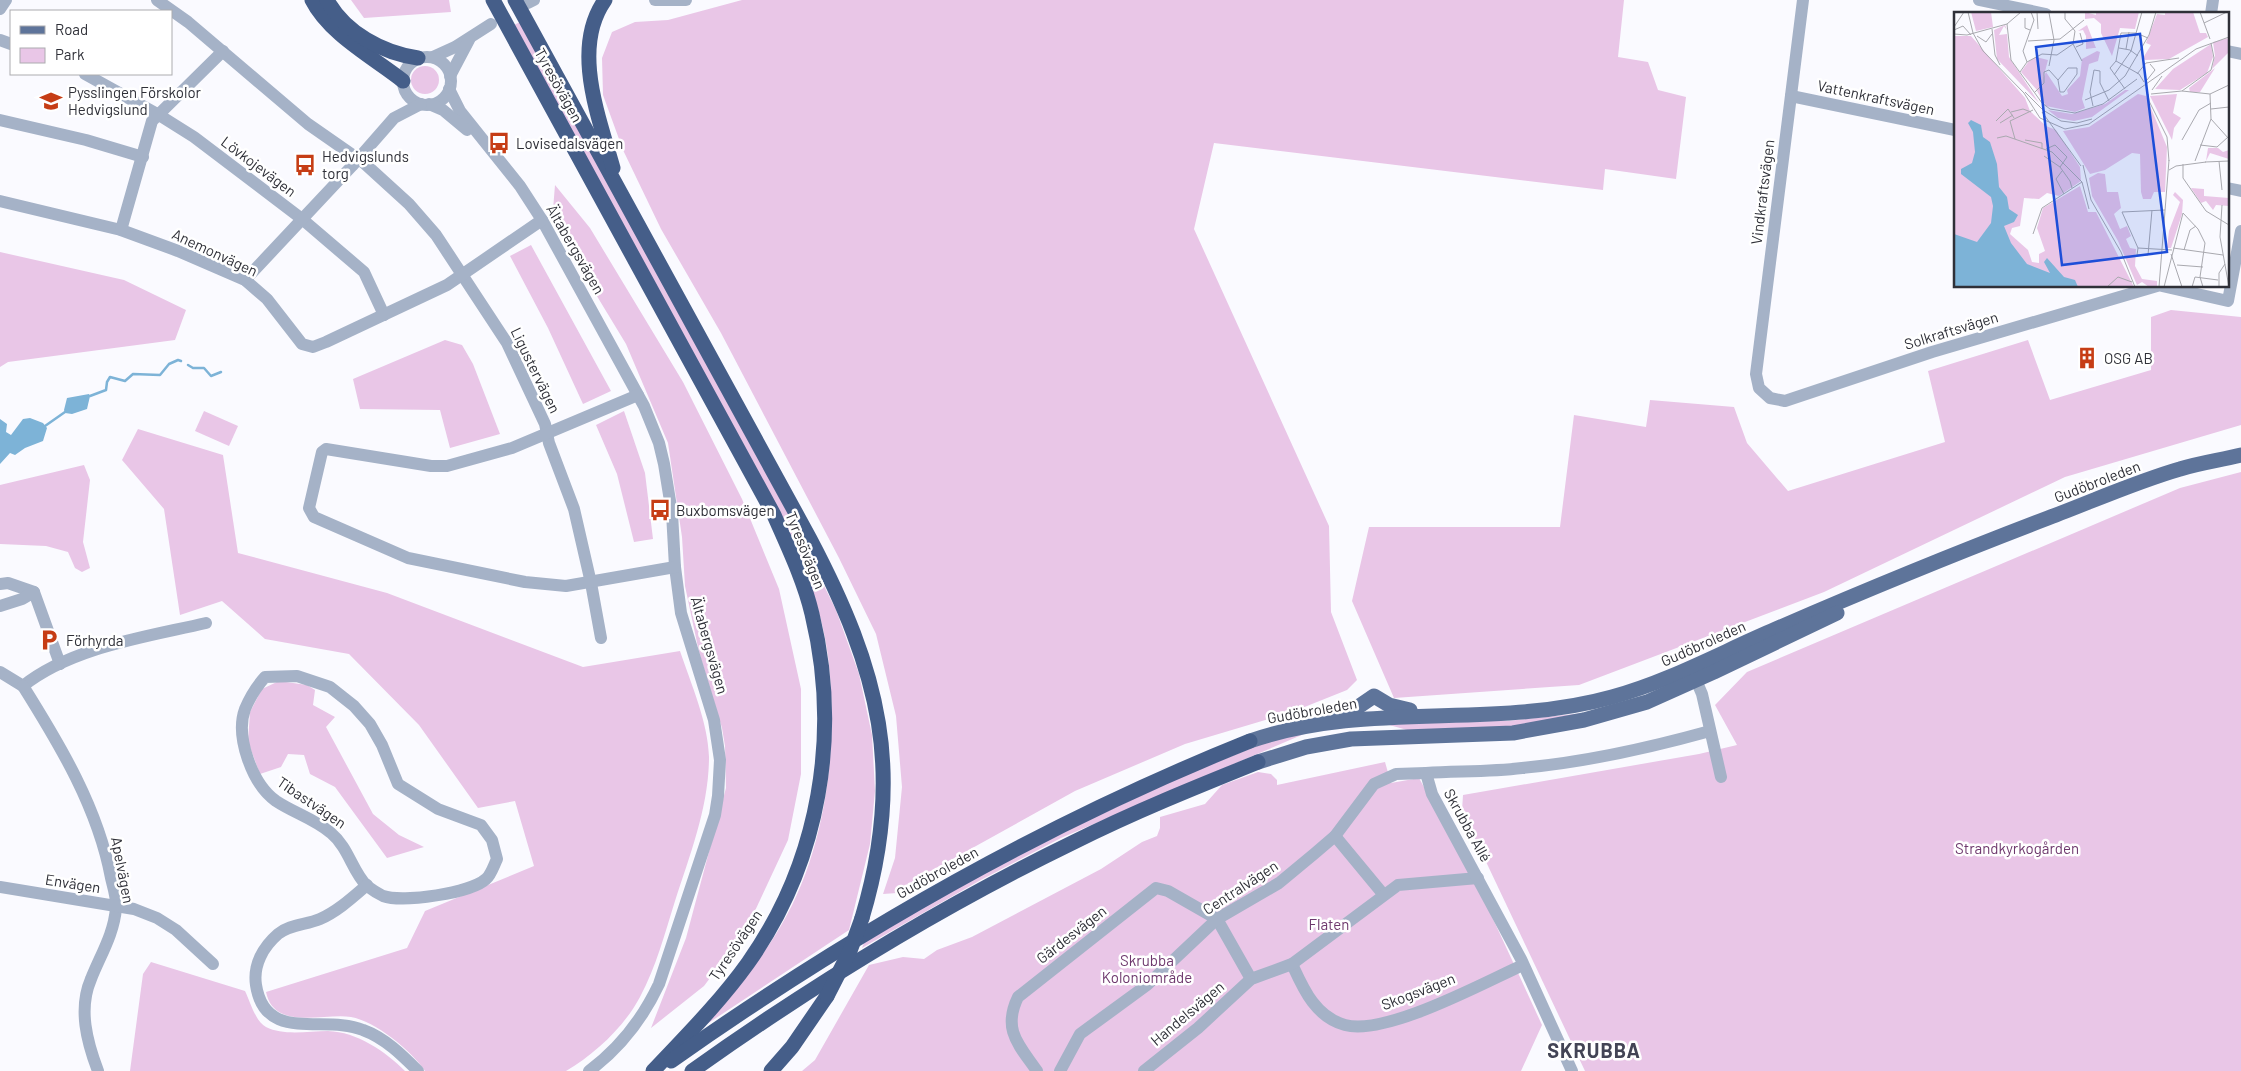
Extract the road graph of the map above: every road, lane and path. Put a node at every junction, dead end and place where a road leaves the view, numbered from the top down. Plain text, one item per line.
1 (6, 0) edge
2 (157, 0) edge
3 (312, 0) edge
4 (327, 0) edge
5 (485, 0) edge
6 (493, 0) edge
7 (605, 0) edge
8 (655, 0) edge
9 (686, 0) edge
10 (1803, 0) edge
11 (1979, 0) edge
12 (526, 1) edge
13 (0, 9) edge
14 (171, 10) edge
15 (172, 11) edge
16 (2036, 12) edge
17 (491, 24) dead end
18 (512, 36) junction
19 (470, 39) junction
20 (223, 51) junction
21 (2228, 51) edge
22 (2241, 54) edge
23 (426, 58) junction
24 (87, 75) edge
25 (450, 76) junction
26 (404, 84) junction
27 (449, 89) junction
28 (1791, 96) junction
29 (425, 104) junction
30 (159, 114) junction
31 (394, 118) junction
32 (0, 120) edge
33 (1954, 130) edge
34 (489, 150) junction
35 (143, 157) junction
36 (359, 158) junction
37 (2228, 188) edge
38 (2241, 191) edge
39 (620, 192) junction
40 (0, 202) edge
41 (302, 219) junction
42 (542, 220) junction
43 (122, 230) junction
44 (2241, 232) edge
45 (463, 274) junction
46 (245, 280) junction
47 (2150, 288) edge
48 (2171, 288) edge
49 (384, 315) junction
50 (1759, 388) joint
51 (638, 395) junction
52 (548, 434) junction
53 (2241, 455) edge
54 (675, 567) junction
55 (591, 583) junction
56 (0, 584) edge
57 (34, 592) junction
58 (0, 606) edge
59 (206, 623) dead end
60 (601, 638) dead end
61 (60, 664) junction
62 (0, 672) edge
63 (1693, 674) junction
64 (23, 686) junction
65 (1374, 696) junction
66 (1436, 715) junction
67 (1375, 717) junction
68 (1290, 729) junction
69 (1710, 731) junction
70 (1250, 741) joint
71 (1319, 744) junction
72 (1258, 762) joint
73 (1426, 773) junction
74 (1721, 776) dead end
75 (1335, 836) junction
76 (1478, 878) junction
77 (367, 886) junction
78 (0, 887) edge
79 (1383, 894) junction
80 (116, 906) junction
81 (1217, 919) junction
82 (213, 964) dead end
83 (1292, 964) junction
84 (1523, 965) junction
85 (1251, 979) junction
86 (98, 1071) edge
87 (418, 1071) edge
88 (589, 1071) edge
89 (654, 1071) edge
90 (658, 1071) edge
91 (692, 1071) edge
92 (771, 1071) edge
93 (1037, 1071) edge
94 (1060, 1071) edge
95 (1144, 1071) edge
96 (1572, 1071) edge

1 - 13 street
2 - 14 street
3 - 26 highway
4 - 23 highway
5 - 18 highway
6 - 18 highway, Tyresövägen
7 - 39 highway
8 - 9 street
10 - 28 street, Vindkraftsvägen
11 - 16 street
12 - 39 highway, Tyresövägen
15 - 20 street
17 - 19 street
18 - 89 highway, Tyresövägen
19 - 23 street
19 - 25 street
20 - 30 street
20 - 36 street
21 - 22 street
23 - 25 street
23 - 26 street
24 - 30 street, Lövkojevägen
25 - 27 street
26 - 29 street
26 - 31 street
27 - 29 street
27 - 34 street, Ältabergsvägen
28 - 33 street, Vattenkraftsvägen
28 - 50 street, Vindkraftsvägen
29 - 31 street
29 - 34 street, Ältabergsvägen
30 - 35 street
30 - 41 street, Lövkojevägen
31 - 36 street
32 - 35 street
34 - 42 street, Ältabergsvägen
35 - 43 street
36 - 41 street
36 - 45 street, Ligustervägen
37 - 38 street
39 - 92 highway, Tyresövägen, bridge
40 - 43 street, Anemonvägen
41 - 46 street
41 - 49 street, Lövkojevägen
42 - 45 street, Anemonvägen
42 - 51 street, Ältabergsvägen
43 - 46 street, Anemonvägen
44 - 48 street
45 - 49 street, Anemonvägen
45 - 52 street, Ligustervägen
46 - 49 street, Anemonvägen
47 - 50 street, Solkraftsvägen
51 - 52 street
51 - 54 street, Ältabergsvägen
52 - 55 street, Ligustervägen
52 - 55 street
53 - 63 main road, Gudöbroleden
54 - 55 street
54 - 88 street, Ältabergsvägen
55 - 60 street, Ligustervägen
56 - 57 street
57 - 58 street
57 - 61 street
59 - 61 street
61 - 64 street
62 - 64 street
63 - 66 main road, Gudöbroleden
63 - 69 street
63 - 71 main road, Gudöbroleden
64 - 80 street, Apelvägen
65 - 66 main road
65 - 67 main road
65 - 68 main road
66 - 67 main road, Gudöbroleden
67 - 68 main road, Gudöbroleden
67 - 71 main road
68 - 70 main road, Gudöbroleden
69 - 73 street, Skrubba Allé
69 - 74 street
70 - 90 highway, Gudöbroleden
71 - 72 main road, Gudöbroleden
72 - 91 highway, Gudöbroleden
73 - 75 street, Centralvägen
73 - 76 street, Skrubba Allé
75 - 79 street
75 - 81 street, Centralvägen
76 - 79 street, Handelsvägen
76 - 84 street, Skrubba Allé
77 - 77 street, Tibastvägen
77 - 87 street
78 - 80 street, Envägen
79 - 83 street, Handelsvägen
80 - 82 street, Envägen
80 - 86 street, Apelvägen
81 - 85 street
81 - 93 street, Gärdesvägen
81 - 94 street, Centralvägen
83 - 84 street, Skogsvägen
83 - 85 street, Handelsvägen
84 - 96 street, Skrubba Allé
85 - 95 street, Handelsvägen

